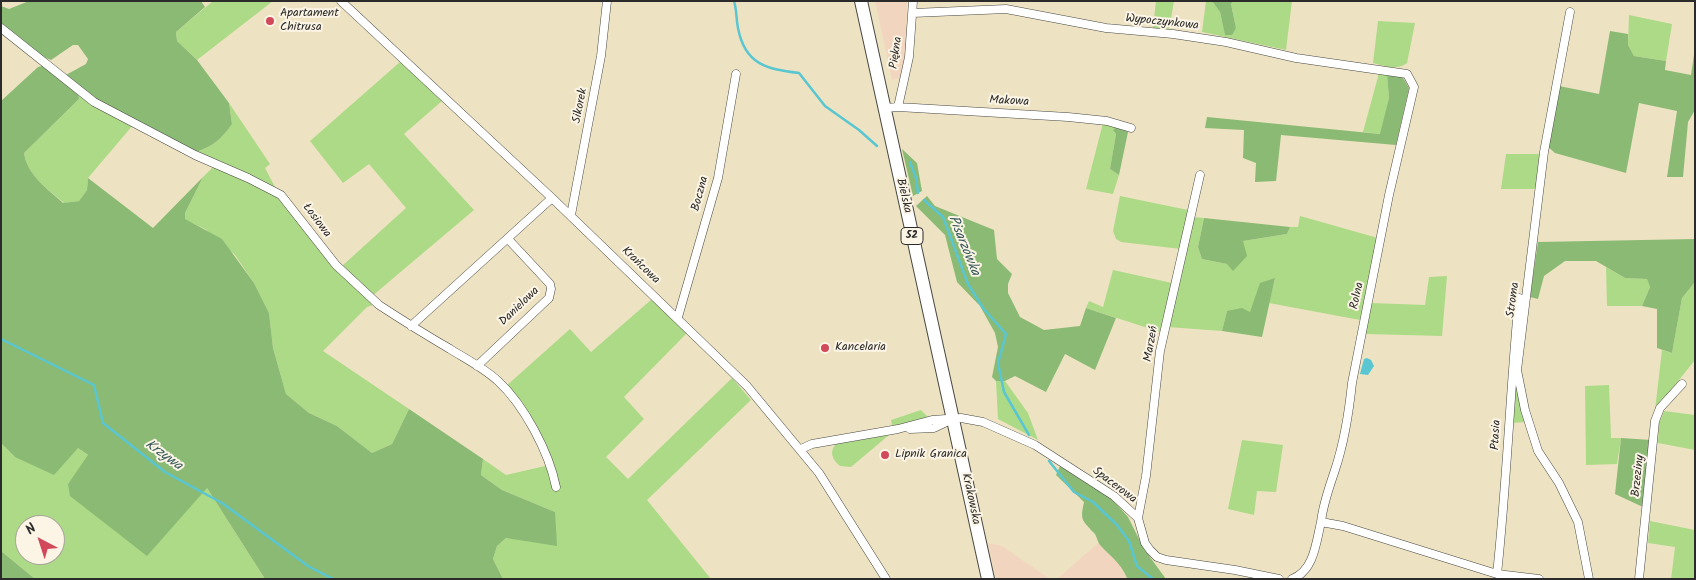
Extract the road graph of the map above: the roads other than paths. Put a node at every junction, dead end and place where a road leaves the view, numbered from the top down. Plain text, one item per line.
1 (607, 1) edge
2 (861, 1) edge
3 (912, 1) edge
4 (343, 2) edge
5 (913, 12) junction
6 (1570, 12) dead end
7 (1, 28) edge
8 (736, 74) dead end
9 (1407, 74) joint
10 (891, 108) junction
11 (1131, 128) dead end
12 (1200, 175) dead end
13 (552, 198) junction
14 (570, 215) junction
15 (508, 238) junction
16 (1520, 298) dead end
17 (678, 318) junction
18 (411, 326) junction
19 (477, 366) junction
20 (1682, 384) dead end
21 (953, 419) junction
22 (801, 449) junction
23 (556, 487) dead end
24 (1138, 518) junction
25 (1321, 522) junction
26 (1497, 574) junction
27 (886, 579) edge
28 (988, 579) edge
29 (1279, 579) edge
30 (1292, 579) edge
31 (1539, 579) edge
32 (1588, 579) edge
33 (1639, 579) edge

1 - 14 street, Sikorek
2 - 10 main road, Bielska / 52
3 - 5 street, Piękna
4 - 13 street, Krańcowa
5 - 9 street, Wypoczynkowa
5 - 10 street, Piękna
6 - 32 street, Stroma
7 - 18 street, Łosiowa
8 - 17 street, Boczna
9 - 25 street, Rolna
10 - 11 street, Makowa
10 - 21 main road, Bielska / 52
12 - 24 street, Marzeń
13 - 14 street, Krańcowa
13 - 15 street
14 - 17 street, Krańcowa
15 - 18 street
15 - 19 street, Danielowa
16 - 26 street, Ptasia
17 - 22 street, Krańcowa
18 - 19 street, Łosiowa
19 - 23 street, Łosiowa
20 - 33 street, Brzeziny
21 - 22 street, Spacerowa
21 - 24 street, Spacerowa
21 - 28 main road, Krakowska / 52
22 - 27 street, Krańcowa
24 - 29 street, Spacerowa
25 - 26 street
25 - 30 street
26 - 31 street

